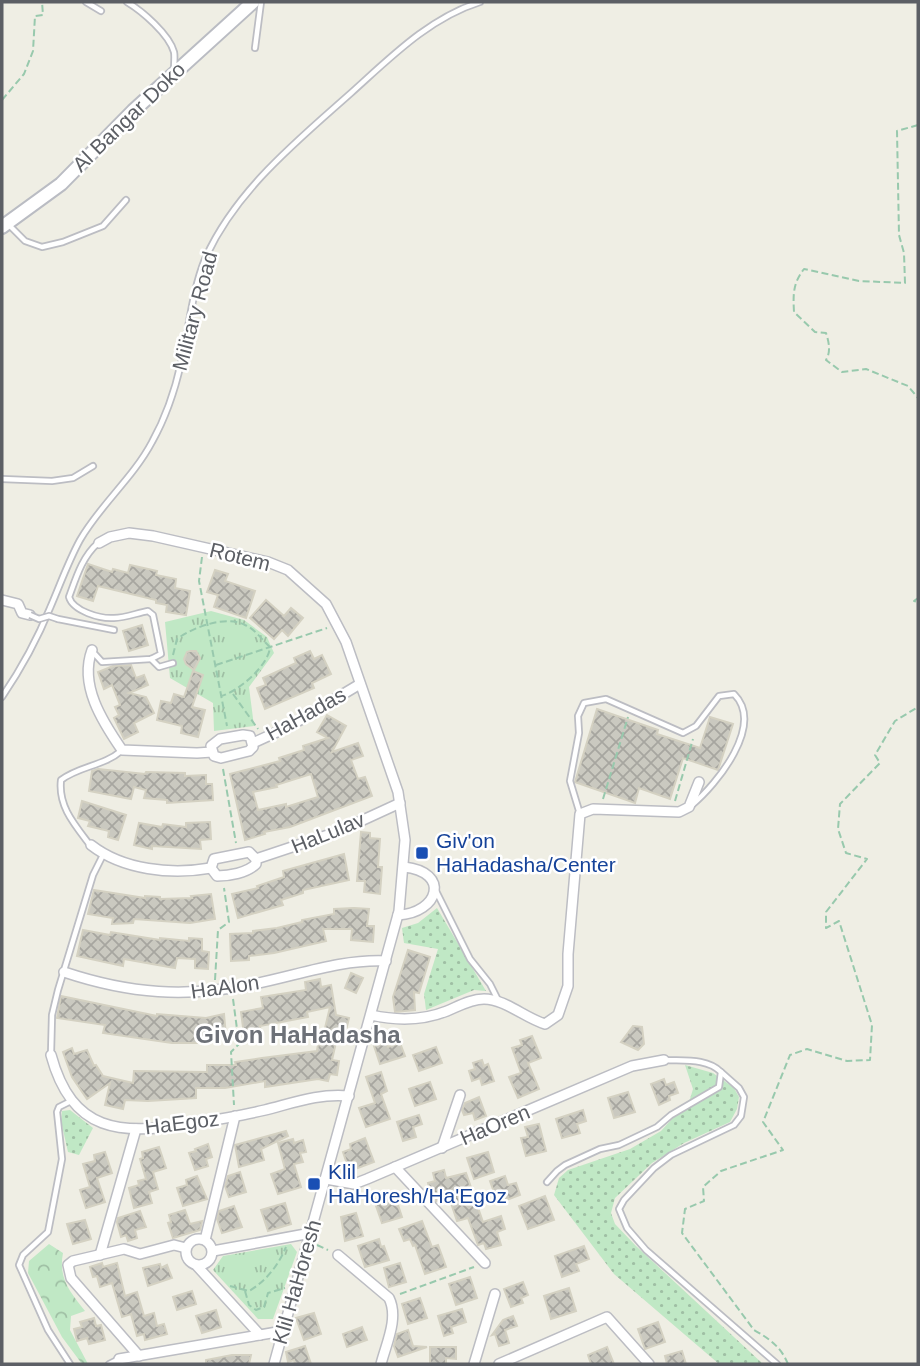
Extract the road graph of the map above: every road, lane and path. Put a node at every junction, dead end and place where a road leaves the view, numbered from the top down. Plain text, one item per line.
1 (42, 2) edge
2 (86, 2) edge
3 (127, 2) edge
4 (253, 2) edge
5 (261, 2) edge
6 (480, 2) edge
7 (101, 11) dead end
8 (255, 48) dead end
9 (174, 74) junction
10 (2, 100) edge
11 (918, 125) edge
12 (126, 200) dead end
13 (5, 225) edge
14 (918, 398) edge
15 (93, 466) dead end
16 (2, 479) edge
17 (99, 543) joint
18 (206, 548) junction
19 (918, 598) edge
20 (2, 600) edge
21 (918, 602) edge
22 (30, 615) joint
23 (338, 624) junction
24 (207, 625) junction
25 (114, 630) dead end
26 (270, 647) junction
27 (92, 650) joint
28 (151, 659) junction
29 (173, 663) joint
30 (215, 665) junction
31 (360, 684) junction
32 (232, 693) junction
33 (2, 696) edge
34 (221, 696) junction
35 (626, 705) junction
36 (918, 707) edge
37 (696, 726) junction
38 (230, 737) junction
39 (265, 738) junction
40 (253, 743) junction
41 (122, 750) junction
42 (212, 752) junction
43 (221, 758) junction
44 (699, 782) dead end
45 (400, 803) junction
46 (689, 807) junction
47 (600, 809) junction
48 (672, 812) junction
49 (580, 814) junction
50 (91, 845) joint
51 (238, 853) junction
52 (103, 855) junction
53 (256, 859) junction
54 (404, 867) junction
55 (211, 868) junction
56 (222, 876) junction
57 (435, 891) junction
58 (398, 915) junction
59 (386, 961) junction
60 (64, 972) junction
61 (232, 988) junction
62 (215, 991) junction
63 (500, 1002) junction
64 (371, 1015) junction
65 (51, 1055) joint
66 (664, 1059) joint
67 (721, 1072) junction
68 (460, 1095) dead end
69 (349, 1096) junction
70 (72, 1101) junction
71 (235, 1116) junction
72 (136, 1129) junction
73 (442, 1148) junction
74 (396, 1167) junction
75 (326, 1179) junction
76 (547, 1182) dead end
77 (290, 1237) junction
78 (309, 1237) junction
79 (205, 1240) junction
80 (186, 1248) junction
81 (212, 1251) junction
82 (100, 1255) junction
83 (338, 1255) joint
84 (485, 1263) joint
85 (197, 1266) junction
86 (213, 1283) junction
87 (296, 1285) junction
88 (244, 1289) junction
89 (495, 1294) dead end
90 (389, 1298) junction
91 (283, 1331) junction
92 (260, 1335) junction
93 (139, 1356) junction
94 (119, 1359) joint
95 (511, 1362) edge
96 (70, 1364) edge
97 (109, 1364) edge
98 (274, 1364) edge
99 (381, 1364) edge
100 (474, 1364) edge
101 (499, 1364) edge
102 (649, 1364) edge
103 (776, 1364) edge
104 (788, 1364) edge

1 - 10 path
2 - 7 lane
3 - 9 lane
4 - 9 street, Al Bangar Doko
5 - 8 lane
6 - 33 lane, Military Road
9 - 13 street, Al Bangar Doko
11 - 14 path
12 - 13 lane
15 - 16 lane
17 - 18 street, Rotem
17 - 28 lane
18 - 23 street, Rotem
18 - 24 path
19 - 21 path
20 - 22 street
22 - 25 lane, bridge
23 - 26 path
23 - 31 street, Rotem
24 - 26 path
24 - 29 path
24 - 30 path
26 - 30 path
26 - 32 path
27 - 28 lane
27 - 41 street
28 - 29 lane
30 - 34 path
31 - 39 street, HaHadas
31 - 45 street, Klil HaHoresh
32 - 34 path
32 - 39 path
34 - 38 path
35 - 37 lane
35 - 47 path
35 - 49 lane
36 - 104 path
37 - 46 lane
37 - 48 path
38 - 40 street, HaHadas
38 - 42 street
39 - 40 street, HaHadas
40 - 43 street, HaHadas
41 - 42 street
41 - 50 lane
42 - 43 street
43 - 51 path
44 - 46 street
45 - 53 street, HaLulav
45 - 54 street, Klil HaHoresh
46 - 48 street
47 - 48 street
47 - 49 street
49 - 63 street
50 - 52 street
51 - 53 street
51 - 55 street
52 - 55 street
52 - 60 lane
53 - 56 street, HaLulav
54 - 57 street
54 - 58 street, Klil HaHoresh
55 - 56 street
56 - 62 path
57 - 58 street
57 - 63 lane
58 - 59 street, Klil HaHoresh
59 - 61 street, HaAlon
59 - 64 street, Klil HaHoresh
60 - 62 street, HaAlon
60 - 65 lane
61 - 62 street, HaAlon
61 - 71 path
63 - 64 street
64 - 69 street, Klil HaHoresh
65 - 70 street, HaEgoz
66 - 67 lane
66 - 73 street, HaOren
67 - 76 lane
67 - 103 lane
68 - 73 street
69 - 71 street, HaEgoz
69 - 75 street, Klil HaHoresh
70 - 72 street, HaEgoz
70 - 96 lane
71 - 72 street, HaEgoz
71 - 79 street
72 - 82 street
73 - 74 street, HaOren
74 - 75 street, HaOren
74 - 84 street
75 - 78 street, Klil HaHoresh
77 - 78 street
77 - 81 street
77 - 88 path
78 - 83 path
78 - 87 street, Klil HaHoresh
79 - 80 street
79 - 81 street
80 - 82 street
80 - 85 street
81 - 85 street
82 - 93 street
83 - 90 street
84 - 90 path
85 - 86 street
86 - 88 path
86 - 92 street
87 - 88 path
87 - 91 street, Klil HaHoresh
89 - 100 street
90 - 99 street
91 - 92 street
91 - 98 street, Klil HaHoresh
92 - 93 street
93 - 94 street
94 - 97 lane
95 - 101 street
95 - 102 street

